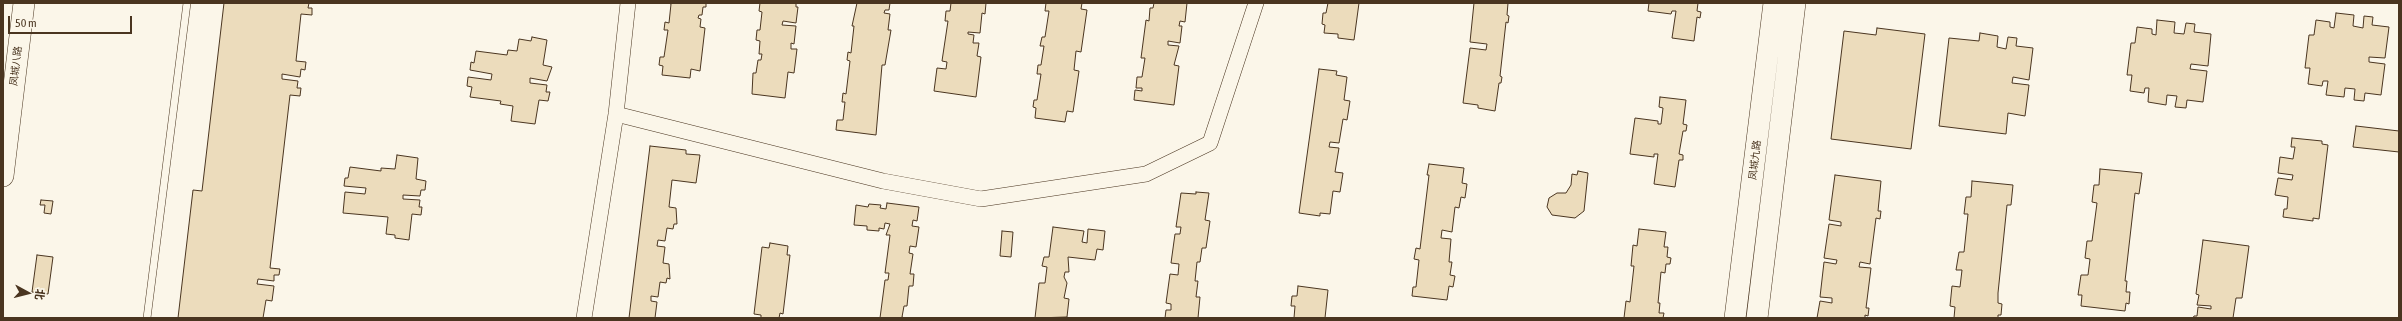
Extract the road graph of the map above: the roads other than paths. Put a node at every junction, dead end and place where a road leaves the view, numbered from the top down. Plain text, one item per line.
1 (24, 3) edge
2 (187, 3) edge
3 (628, 3) edge
4 (1256, 3) edge
5 (1774, 3) edge
6 (1795, 3) edge
7 (616, 114) junction
8 (3, 176) edge
9 (147, 318) edge
10 (584, 318) edge
11 (1735, 318) edge
12 (1757, 318) edge

1 - 8 street, 凤城八路
2 - 9 lane
3 - 7 street
4 - 7 street
5 - 11 street, 凤城九路
6 - 12 street
7 - 10 street

